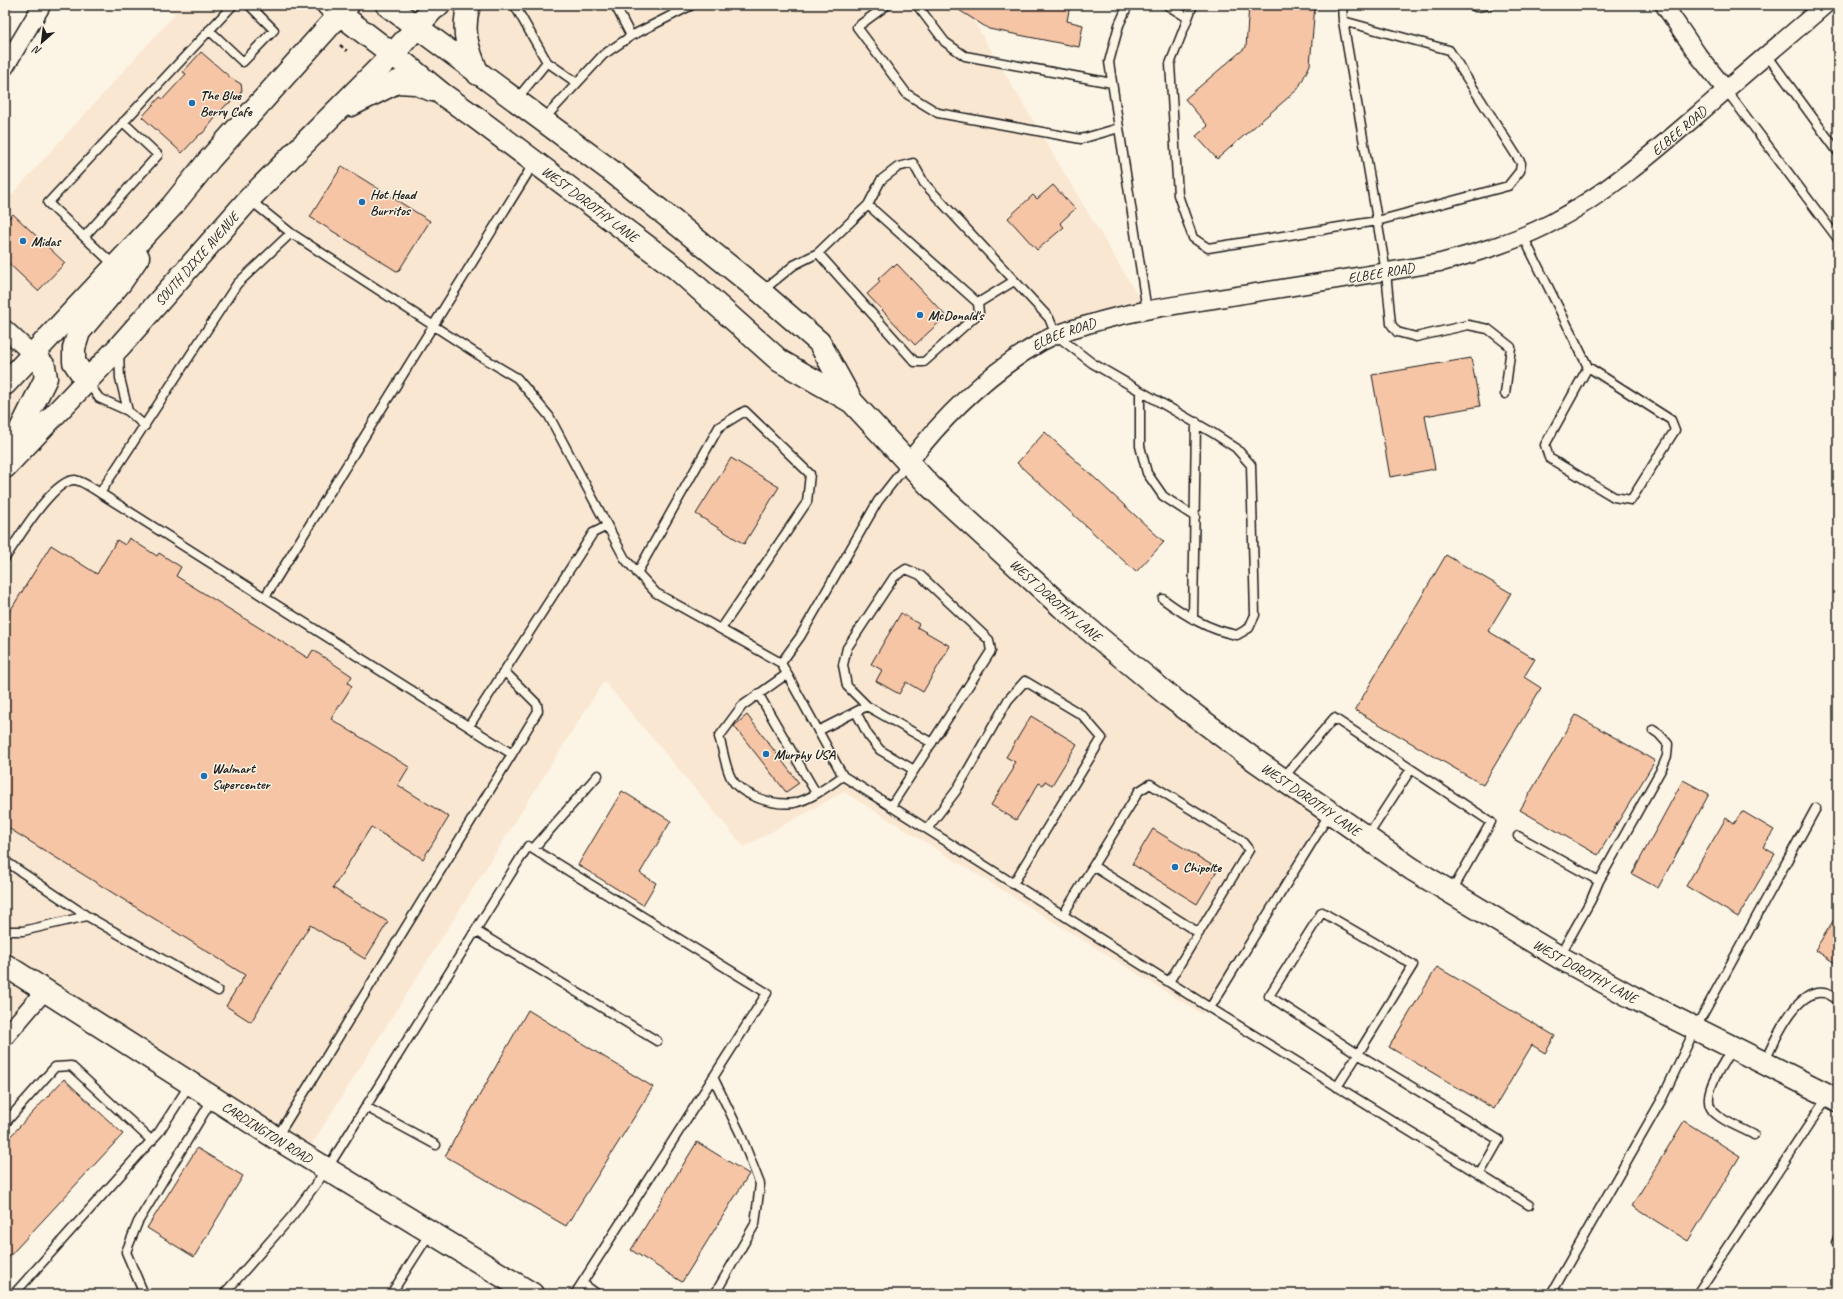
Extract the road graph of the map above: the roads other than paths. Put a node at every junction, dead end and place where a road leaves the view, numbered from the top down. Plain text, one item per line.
1 (42, 5) edge
2 (233, 5) edge
3 (250, 5) edge
4 (387, 5) edge
5 (438, 5) edge
6 (469, 5) edge
7 (516, 5) edge
8 (615, 5) edge
9 (692, 5) edge
10 (887, 5) edge
11 (917, 5) edge
12 (1128, 5) edge
13 (1167, 5) edge
14 (1193, 5) edge
15 (1342, 5) edge
16 (1472, 5) edge
17 (1491, 5) edge
18 (1664, 5) edge
19 (1825, 5) edge
20 (339, 8) edge
21 (1188, 18) junction
22 (1343, 21) junction
23 (416, 28) junction
24 (209, 30) junction
25 (631, 36) junction
26 (392, 55) junction
27 (1767, 55) junction
28 (547, 62) junction
29 (5, 67) edge
30 (478, 74) junction
31 (577, 83) junction
32 (1112, 83) junction
33 (1726, 90) junction
34 (442, 94) junction
35 (515, 101) junction
36 (334, 114) junction
37 (542, 120) junction
38 (123, 122) junction
39 (1119, 128) junction
40 (1838, 152) edge
41 (534, 163) junction
42 (249, 199) junction
43 (868, 205) junction
44 (172, 206) junction
45 (1377, 221) junction
46 (291, 233) junction
47 (1523, 236) junction
48 (84, 237) junction
49 (1838, 239) edge
50 (818, 253) junction
51 (115, 266) junction
52 (1386, 272) junction
53 (1014, 281) junction
54 (761, 292) junction
55 (978, 303) junction
56 (1147, 311) junction
57 (432, 325) junction
58 (5, 329) edge
59 (1056, 336) junction
60 (119, 347) junction
61 (32, 354) junction
62 (1588, 367) junction
63 (86, 380) junction
64 (5, 384) edge
65 (1140, 391) junction
66 (1505, 394) dead end
67 (852, 402) junction
68 (128, 411) junction
69 (1196, 422) junction
70 (145, 426) junction
71 (5, 461) edge
72 (908, 463) junction
73 (5, 467) edge
74 (100, 493) junction
75 (1195, 516) junction
76 (607, 526) junction
77 (5, 558) edge
78 (637, 573) junction
79 (265, 597) junction
80 (1163, 599) dead end
81 (1194, 619) junction
82 (721, 629) junction
83 (781, 663) junction
84 (504, 671) junction
85 (787, 674) junction
86 (758, 695) junction
87 (868, 706) junction
88 (856, 712) junction
89 (469, 726) junction
90 (1653, 730) dead end
91 (818, 731) junction
92 (932, 743) junction
93 (512, 754) junction
94 (1410, 769) junction
95 (914, 770) junction
96 (598, 775) dead end
97 (843, 776) junction
98 (1282, 779) junction
99 (816, 793) junction
100 (891, 806) junction
101 (1816, 808) dead end
102 (1330, 813) junction
103 (926, 829) junction
104 (1518, 836) dead end
105 (1367, 838) junction
106 (532, 849) junction
107 (5, 861) edge
108 (1093, 866) junction
109 (1599, 881) junction
110 (1013, 884) junction
111 (1451, 893) junction
112 (1063, 915) junction
113 (87, 916) junction
114 (5, 931) edge
115 (476, 931) junction
116 (1199, 933) junction
117 (1559, 957) junction
118 (5, 965) edge
119 (1169, 982) junction
120 (45, 990) junction
121 (218, 991) dead end
122 (1838, 1000) edge
123 (1210, 1008) junction
124 (1695, 1029) junction
125 (5, 1037) edge
126 (657, 1041) dead end
127 (1732, 1048) junction
128 (1358, 1054) junction
129 (1764, 1063) junction
130 (713, 1077) junction
131 (190, 1083) junction
132 (1338, 1087) junction
133 (214, 1097) junction
134 (1833, 1097) edge
135 (366, 1107) junction
136 (5, 1123) edge
137 (1754, 1135) dead end
138 (276, 1138) junction
139 (152, 1141) junction
140 (436, 1145) dead end
141 (327, 1169) junction
142 (1479, 1174) junction
143 (1529, 1206) dead end
144 (430, 1232) junction
145 (1838, 1239) edge
146 (1838, 1245) edge
147 (582, 1283) junction
148 (14, 1294) edge
149 (144, 1294) edge
150 (224, 1294) edge
151 (391, 1294) edge
152 (532, 1294) edge
153 (575, 1294) edge
154 (597, 1294) edge
155 (715, 1294) edge
156 (1551, 1294) edge
157 (1697, 1294) edge

1 - 29 street
2 - 24 lane
3 - 24 lane
4 - 23 main road, WEST DOROTHY LANE
5 - 23 main road, SOUTH DIXIE AVENUE
6 - 30 main road
7 - 28 lane
8 - 25 lane
9 - 25 lane
10 - 39 lane
11 - 32 lane
12 - 32 lane
13 - 21 lane
14 - 21 lane
15 - 22 lane
16 - 17 lane
18 - 33 street
19 - 27 street, ELBEE ROAD
20 - 26 main road, WEST DOROTHY LANE
20 - 44 main road
21 - 45 lane
22 - 45 lane
22 - 45 lane
23 - 26 main road, SOUTH DIXIE AVENUE
23 - 30 main road, WEST DOROTHY LANE
24 - 38 lane
25 - 31 lane
26 - 34 main road, WEST DOROTHY LANE
26 - 36 main road, SOUTH DIXIE AVENUE
27 - 33 street, ELBEE ROAD
27 - 40 lane
28 - 31 lane
28 - 35 lane
30 - 35 main road, WEST DOROTHY LANE
31 - 37 lane
32 - 39 lane
33 - 47 street, ELBEE ROAD
33 - 49 lane
34 - 36 main road
34 - 41 main road, WEST DOROTHY LANE
35 - 37 main road, WEST DOROTHY LANE
36 - 42 main road, SOUTH DIXIE AVENUE
37 - 54 main road, WEST DOROTHY LANE
38 - 48 lane
38 - 48 lane
39 - 56 lane
41 - 57 lane
41 - 67 main road, WEST DOROTHY LANE
42 - 46 lane
42 - 60 main road, SOUTH DIXIE AVENUE
43 - 50 lane
43 - 53 lane
43 - 55 lane
44 - 51 main road
44 - 63 main road
45 - 52 lane
46 - 57 lane
46 - 70 lane
47 - 52 street, ELBEE ROAD
47 - 62 lane
48 - 51 lane
50 - 54 lane
50 - 55 lane
51 - 61 main road
52 - 56 street, ELBEE ROAD
52 - 66 lane
53 - 55 lane
53 - 59 lane
54 - 67 main road, WEST DOROTHY LANE
56 - 59 street, ELBEE ROAD
57 - 76 lane
57 - 79 lane
58 - 61 street
59 - 65 lane
59 - 72 street, ELBEE ROAD
60 - 63 main road, SOUTH DIXIE AVENUE
60 - 68 lane
61 - 64 main road
61 - 71 main road
62 - 62 lane
63 - 68 lane
63 - 73 main road, SOUTH DIXIE AVENUE
65 - 69 lane
65 - 75 lane
67 - 72 main road, WEST DOROTHY LANE
68 - 70 lane
69 - 75 lane
69 - 81 lane
70 - 74 lane
72 - 83 lane
72 - 98 main road, WEST DOROTHY LANE
74 - 77 lane
74 - 79 lane
75 - 81 lane
76 - 78 lane
76 - 84 lane
78 - 82 lane
78 - 82 lane
79 - 89 lane
80 - 81 lane
82 - 83 lane
83 - 85 lane
84 - 89 lane
84 - 93 lane
85 - 86 lane
85 - 91 lane
86 - 99 lane
86 - 99 lane
87 - 88 lane
87 - 92 lane
87 - 92 lane
88 - 91 lane
88 - 95 lane
89 - 93 lane
90 - 109 lane
91 - 97 lane
92 - 95 lane
93 - 138 lane
94 - 98 lane
94 - 105 lane
94 - 111 lane
95 - 100 lane
96 - 106 lane
97 - 99 lane
97 - 100 lane
98 - 102 main road, WEST DOROTHY LANE
100 - 103 lane
101 - 124 lane
102 - 105 main road, WEST DOROTHY LANE
102 - 123 lane
103 - 110 lane
103 - 110 lane
104 - 109 lane
105 - 111 main road, WEST DOROTHY LANE
106 - 115 lane
106 - 130 lane
107 - 113 lane
108 - 112 lane
108 - 116 lane
108 - 116 lane
109 - 117 lane
110 - 112 lane
111 - 117 main road, WEST DOROTHY LANE
112 - 119 lane
113 - 114 lane
113 - 121 lane
115 - 126 lane
115 - 135 lane
116 - 119 lane
117 - 124 main road, WEST DOROTHY LANE
118 - 120 main road, CARDINGTON ROAD
119 - 123 lane
120 - 125 street
120 - 131 main road, CARDINGTON ROAD
122 - 129 lane
123 - 132 lane
124 - 127 main road, WEST DOROTHY LANE
124 - 156 lane
127 - 129 main road, WEST DOROTHY LANE
127 - 137 lane
128 - 128 lane
128 - 132 lane
128 - 142 lane
129 - 134 main road, WEST DOROTHY LANE
130 - 147 lane
130 - 155 lane
131 - 133 main road, CARDINGTON ROAD
131 - 139 lane
132 - 142 lane
133 - 138 main road, CARDINGTON ROAD
133 - 149 lane
134 - 157 lane
135 - 140 lane
135 - 141 lane
136 - 139 lane
138 - 141 main road, CARDINGTON ROAD
139 - 148 lane
141 - 144 main road, CARDINGTON ROAD
141 - 150 lane
142 - 143 lane
144 - 151 lane
144 - 152 main road, CARDINGTON ROAD
145 - 146 lane
147 - 153 lane
147 - 154 lane

